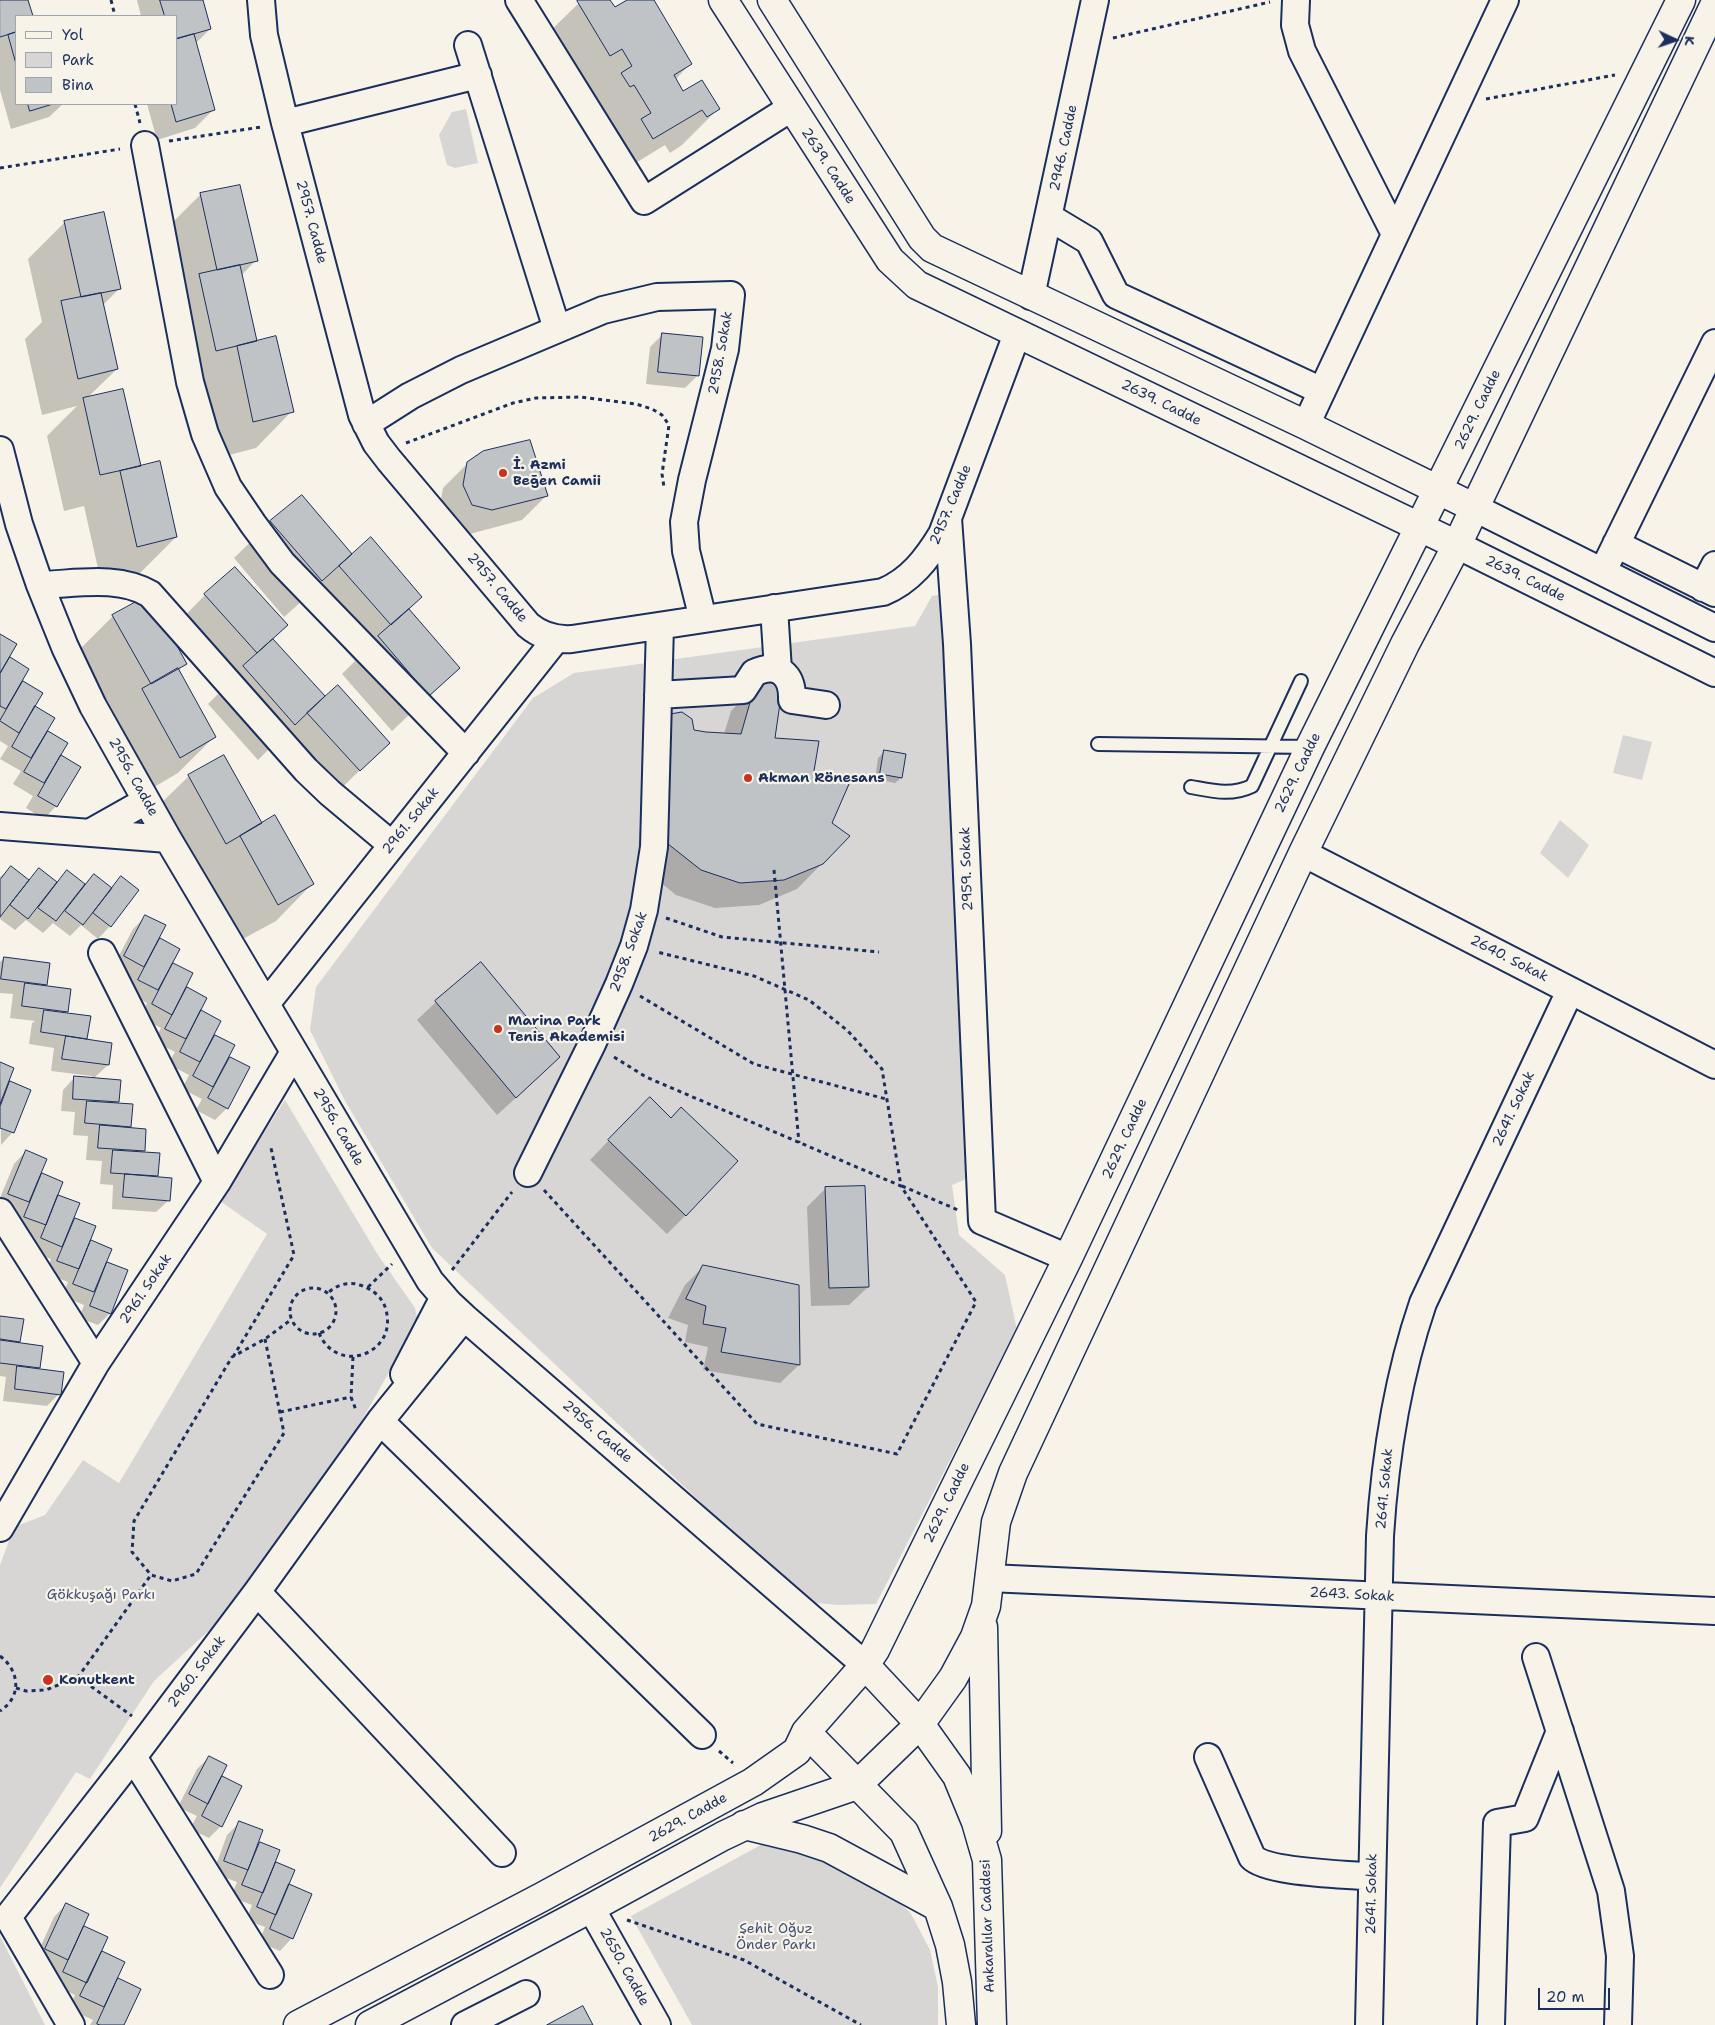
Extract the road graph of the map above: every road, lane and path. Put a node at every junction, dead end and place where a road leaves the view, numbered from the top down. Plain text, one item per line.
1 (111, 0) edge
2 (261, 0) edge
3 (519, 0) edge
4 (723, 0) edge
5 (772, 0) edge
6 (1096, 0) edge
7 (1296, 0) edge
8 (1505, 0) edge
9 (1681, 0) edge
10 (1270, 2) dead end
11 (1715, 4) edge
12 (115, 15) edge
13 (1086, 44) junction
14 (468, 46) dead end
15 (1648, 69) junction
16 (478, 75) junction
17 (1456, 104) junction
18 (791, 108) junction
19 (285, 123) junction
20 (145, 145) dead end
21 (1049, 217) junction
22 (1395, 234) junction
23 (1031, 296) junction
24 (557, 329) junction
25 (1017, 334) junction
26 (1715, 343) edge
27 (1322, 391) junction
28 (366, 424) junction
29 (1306, 424) junction
30 (0, 450) edge
31 (382, 452) junction
32 (1438, 490) junction
33 (686, 506) junction
34 (1475, 508) junction
35 (948, 517) junction
36 (1419, 527) junction
37 (1616, 544) junction
38 (1457, 545) junction
39 (1603, 571) junction
40 (1711, 582) edge
41 (40, 585) junction
42 (774, 608) junction
43 (703, 619) junction
44 (660, 626) junction
45 (1715, 628) edge
46 (556, 639) junction
47 (778, 670) junction
48 (1715, 673) edge
49 (1301, 681) dead end
50 (658, 695) junction
51 (826, 706) dead end
52 (1098, 744) dead end
53 (1271, 746) junction
54 (1310, 747) junction
55 (466, 753) junction
56 (1191, 787) dead end
57 (146, 801) junction
58 (0, 826) edge
59 (91, 832) junction
60 (168, 839) junction
61 (392, 845) junction
62 (1303, 853) junction
63 (774, 870) dead end
64 (644, 910) junction
65 (781, 943) junction
66 (634, 946) junction
67 (879, 952) dead end
68 (102, 953) dead end
69 (619, 984) junction
70 (785, 990) junction
71 (1570, 990) junction
72 (266, 1004) junction
73 (592, 1044) junction
74 (294, 1052) junction
75 (1715, 1065) edge
76 (793, 1074) junction
77 (886, 1100) junction
78 (799, 1143) junction
79 (271, 1148) dead end
80 (528, 1173) junction
81 (218, 1182) junction
82 (901, 1186) junction
83 (0, 1212) edge
84 (982, 1221) junction
85 (409, 1247) junction
86 (1068, 1258) junction
87 (368, 1287) junction
88 (440, 1293) junction
89 (328, 1294) junction
90 (464, 1317) junction
91 (292, 1319) junction
92 (319, 1333) junction
93 (265, 1339) junction
94 (353, 1357) junction
95 (232, 1358) junction
96 (96, 1364) junction
97 (351, 1397) junction
98 (280, 1412) junction
99 (373, 1430) junction
100 (0, 1528) edge
101 (151, 1575) junction
102 (989, 1578) junction
103 (257, 1592) junction
104 (1378, 1596) junction
105 (1715, 1611) edge
106 (983, 1618) junction
107 (0, 1656) edge
108 (1536, 1657) dead end
109 (864, 1666) junction
110 (78, 1677) junction
111 (16, 1688) junction
112 (0, 1711) edge
113 (920, 1724) junction
114 (154, 1729) junction
115 (1560, 1731) junction
116 (806, 1732) junction
117 (702, 1735) joint
118 (133, 1757) junction
119 (1208, 1757) dead end
120 (753, 1782) junction
121 (857, 1784) junction
122 (744, 1826) junction
123 (502, 1853) dead end
124 (987, 1860) junction
125 (1372, 1877) junction
126 (938, 1907) junction
127 (591, 1908) junction
128 (270, 1975) dead end
129 (526, 1994) dead end
130 (70, 2025) edge
131 (298, 2025) edge
132 (370, 2025) edge
133 (465, 2025) edge
134 (657, 2025) edge
135 (861, 2025) edge
136 (961, 2025) edge
137 (992, 2025) edge
138 (1369, 2025) edge
139 (1491, 2025) edge
140 (1618, 2025) edge

1 - 12 path
2 - 19 street, 2957. Cadde
3 - 18 street
4 - 18 main road, 2639. Cadde
5 - 23 main road
6 - 13 street, 2946. Cadde
7 - 22 street
8 - 17 street
9 - 15 main road, 2629. Cadde
10 - 13 path
11 - 34 main road
13 - 21 street, 2946. Cadde
14 - 16 street
15 - 17 path
15 - 32 main road, 2629. Cadde
16 - 19 street
16 - 24 street
17 - 22 street
18 - 25 main road, 2639. Cadde
19 - 28 street, 2957. Cadde
20 - 55 street
21 - 23 street, 2946. Cadde
21 - 27 street
22 - 27 street
23 - 25 main road
23 - 29 main road
24 - 28 street, 2958. Sokak
24 - 33 street, 2958. Sokak
25 - 35 street, 2957. Cadde
25 - 36 main road, 2639. Cadde
26 - 37 street
27 - 29 street
28 - 31 street, 2957. Cadde
29 - 32 main road
30 - 41 street, 2956. Cadde
31 - 33 path
31 - 46 street, 2957. Cadde
32 - 34 main road
32 - 36 main road, 2629. Cadde
33 - 43 street, 2958. Sokak
34 - 38 main road
34 - 39 street
35 - 42 street, 2957. Cadde
35 - 84 street, 2959. Sokak
36 - 38 main road, 2639. Cadde
36 - 54 main road, 2629. Cadde
37 - 39 street
37 - 40 street
38 - 48 street, 2639. Cadde
38 - 62 main road
39 - 45 street
41 - 57 street, 2956. Cadde
41 - 61 street
42 - 43 street, 2957. Cadde
42 - 47 street
43 - 44 street, 2957. Cadde
44 - 46 street, 2957. Cadde
44 - 50 street, 2958. Sokak
46 - 55 street, 2961. Sokak
47 - 50 street
47 - 51 street
49 - 53 lane
50 - 64 street, 2958. Sokak
52 - 53 lane
53 - 54 lane
53 - 56 lane
54 - 86 main road, 2629. Cadde
55 - 61 street, 2961. Sokak
57 - 59 street
57 - 60 street, 2956. Cadde
58 - 59 street
59 - 60 street
60 - 72 street, 2956. Cadde
61 - 72 street, 2961. Sokak
62 - 71 street, 2640. Sokak
62 - 102 main road
63 - 65 path
64 - 65 path
64 - 66 street, 2958. Sokak
65 - 67 path
65 - 70 path
66 - 69 street, 2958. Sokak
66 - 70 path
68 - 81 street
69 - 73 street, 2958. Sokak
69 - 76 path
70 - 76 path
70 - 77 path
71 - 75 street, 2640. Sokak
71 - 104 street, 2641. Sokak
72 - 74 street, 2956. Cadde
73 - 78 path
73 - 80 street, 2958. Sokak
74 - 81 street, 2961. Sokak
74 - 85 street, 2956. Cadde
76 - 77 path
76 - 78 path
77 - 82 path
78 - 82 path
79 - 95 path
80 - 82 path
80 - 88 path
81 - 96 street, 2961. Sokak
82 - 84 path
83 - 96 street
84 - 86 street
85 - 87 path
85 - 88 street, 2956. Cadde
86 - 109 main road, 2629. Cadde
87 - 89 path
87 - 94 path
88 - 90 street, 2956. Cadde
88 - 99 street, 2960. Sokak
89 - 91 path
89 - 92 path
90 - 99 street, 2960. Sokak
90 - 109 street, 2956. Cadde
91 - 92 path
91 - 93 path
92 - 94 path
93 - 95 path
93 - 98 path
94 - 97 path
95 - 101 path
96 - 100 street, 2961. Sokak
97 - 98 path
97 - 99 path
98 - 101 path
99 - 103 street, 2960. Sokak
99 - 117 street
101 - 110 path
102 - 104 street, 2643. Sokak
102 - 106 main road
103 - 114 street, 2960. Sokak
103 - 123 street
104 - 105 street, 2643. Sokak
104 - 125 street, 2641. Sokak
106 - 113 main road
106 - 124 main road
107 - 111 path
108 - 115 street
109 - 113 main road, Ankaralılar Caddesi
109 - 116 main road, 2629. Cadde
110 - 111 path
110 - 114 path
111 - 112 path
113 - 121 main road
113 - 124 main road, Ankaralılar Caddesi
114 - 118 street, 2960. Sokak
115 - 139 street
115 - 140 street
116 - 120 main road, 2629. Cadde
116 - 121 main road
117 - 120 path
118 - 128 street
118 - 130 street, 2960. Sokak
119 - 125 street
120 - 131 main road, 2629. Cadde
121 - 122 main road
121 - 126 main road
122 - 126 main road
122 - 127 main road
124 - 137 main road, Ankaralılar Caddesi
125 - 138 street, 2641. Sokak
126 - 136 main road
127 - 132 main road
127 - 134 street, 2650. Cadde
127 - 135 path
129 - 133 street

